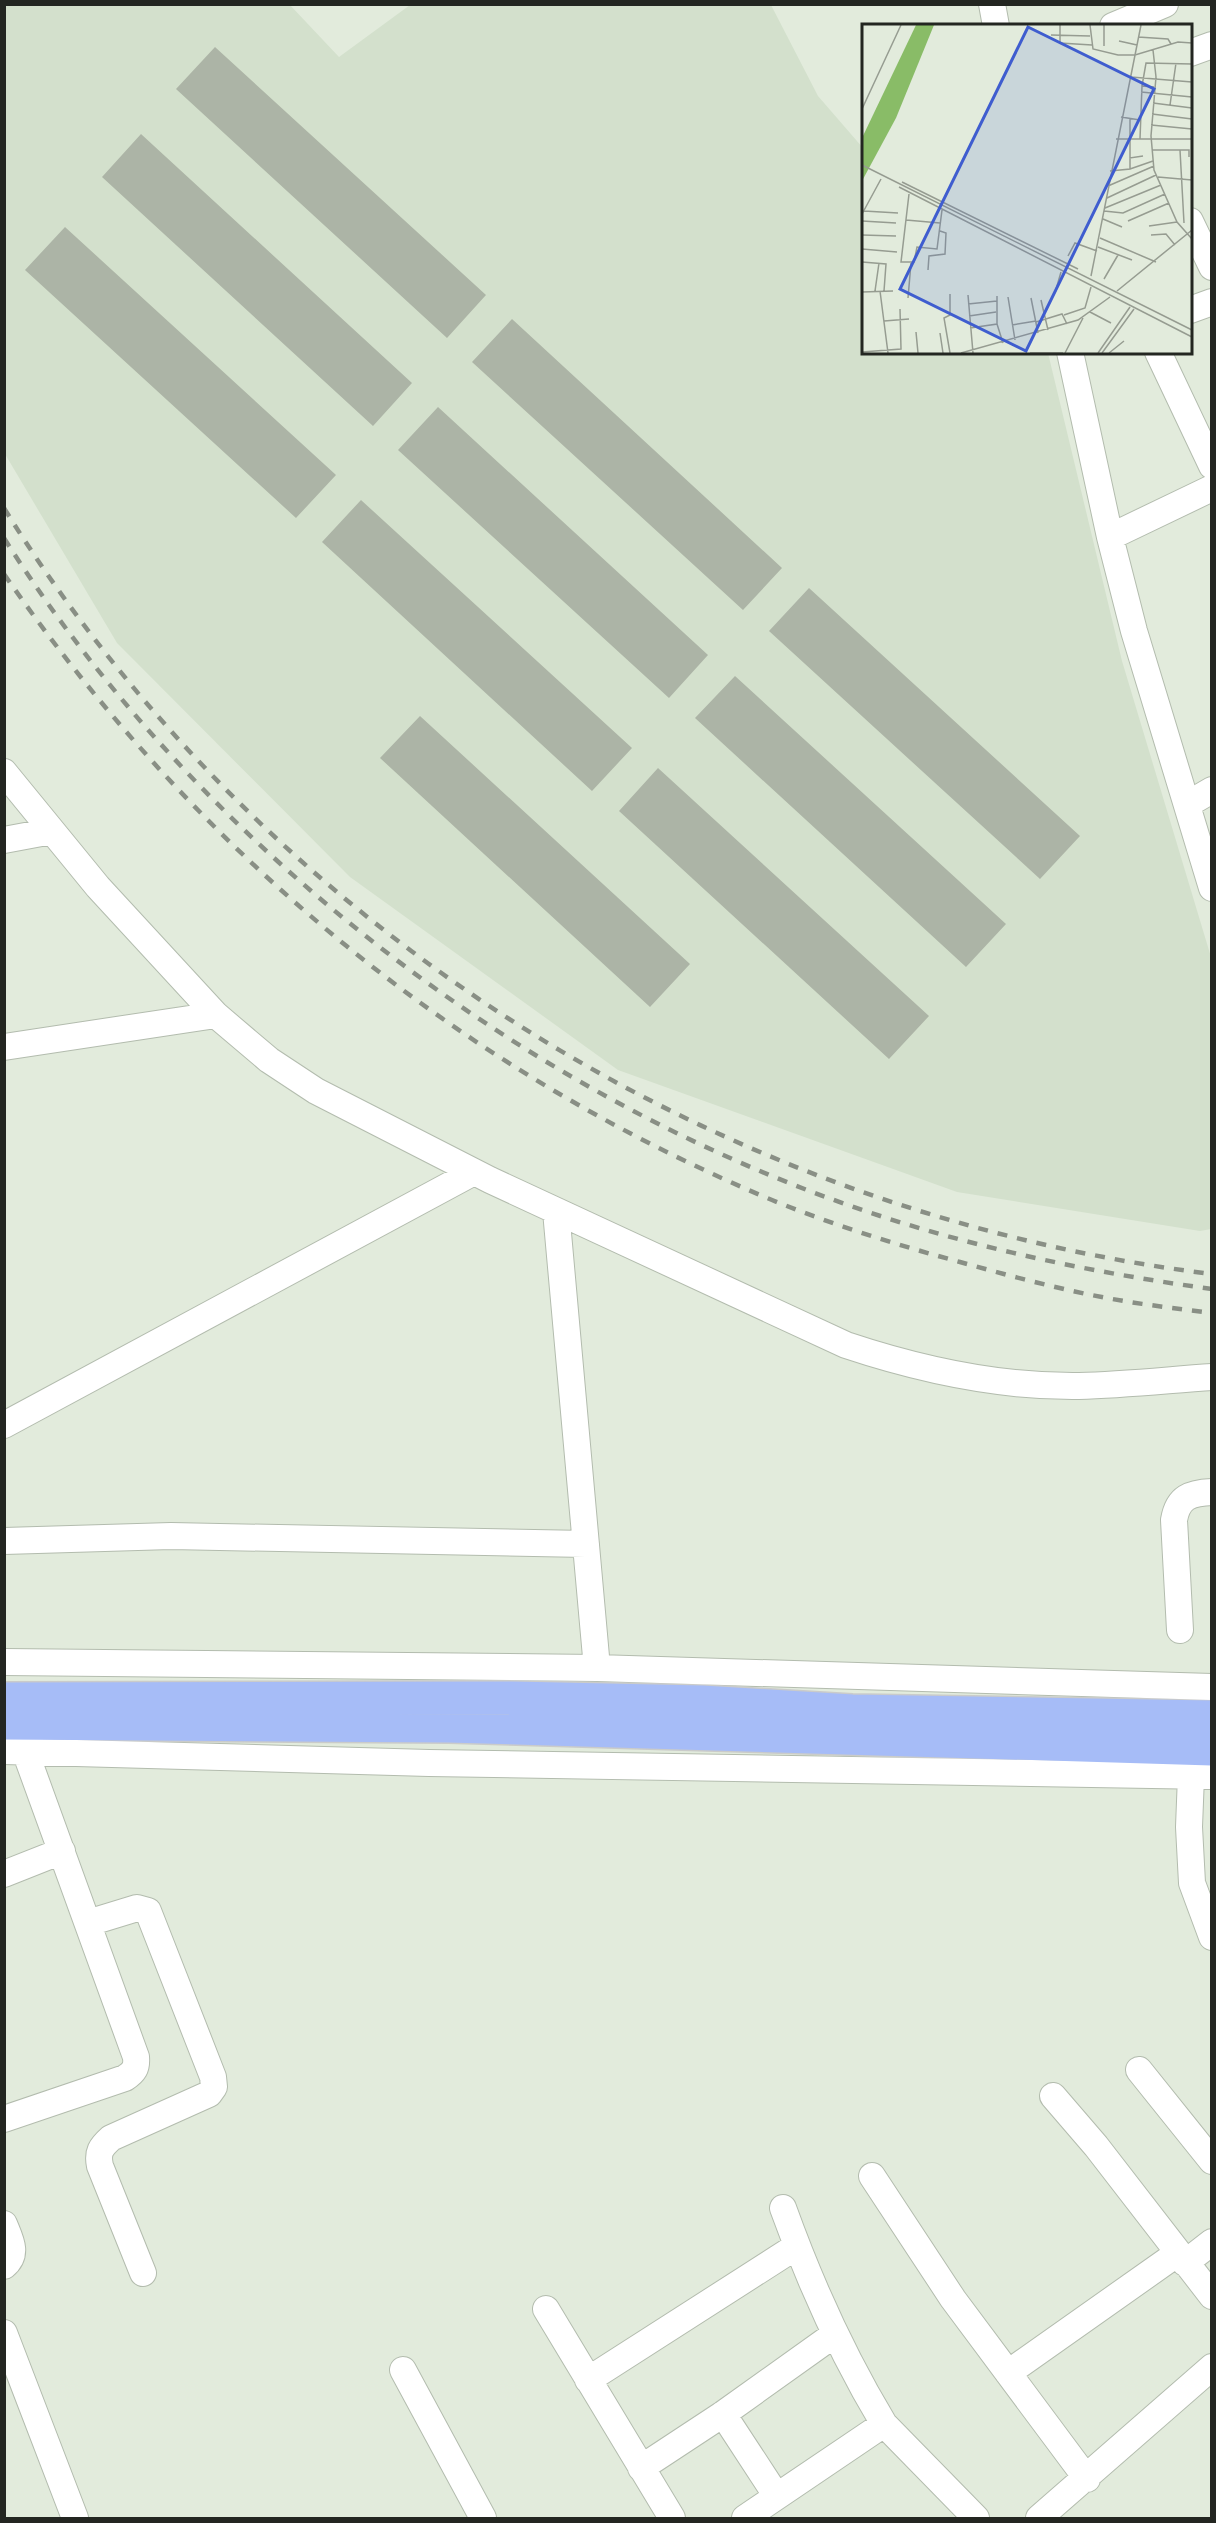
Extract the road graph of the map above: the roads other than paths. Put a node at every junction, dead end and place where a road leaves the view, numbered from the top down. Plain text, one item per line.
1 (992, 4) edge
2 (1165, 4) edge
3 (1111, 18) edge
4 (996, 24) edge
5 (1212, 45) edge
6 (1192, 53) edge
7 (1192, 223) edge
8 (1212, 267) edge
9 (1212, 303) edge
10 (1192, 310) edge
11 (1070, 354) edge
12 (1159, 354) edge
13 (1212, 466) edge
14 (1212, 488) edge
15 (1110, 537) junction
16 (4, 772) edge
17 (1212, 790) edge
18 (1188, 804) junction
19 (52, 831) junction
20 (4, 840) edge
21 (1212, 888) edge
22 (216, 1015) junction
23 (4, 1047) edge
24 (474, 1172) junction
25 (556, 1211) junction
26 (1212, 1377) edge
27 (4, 1425) edge
28 (1212, 1492) edge
29 (4, 1541) edge
30 (586, 1544) junction
31 (1180, 1630) dead end
32 (4, 1662) edge
33 (597, 1668) junction
34 (1212, 1687) edge
35 (4, 1699) edge
36 (1212, 1717) edge
37 (4, 1723) edge
38 (1212, 1749) edge
39 (15, 1751) edge
40 (1201, 1776) edge
41 (62, 1851) junction
42 (4, 1874) edge
43 (88, 1923) junction
44 (1212, 1937) edge
45 (1139, 2070) dead end
46 (1053, 2096) dead end
47 (4, 2119) edge
48 (1212, 2162) edge
49 (872, 2176) dead end
50 (783, 2208) dead end
51 (4, 2224) edge
52 (1212, 2242) edge
53 (797, 2246) junction
54 (1182, 2258) junction
55 (4, 2266) edge
56 (143, 2273) dead end
57 (1212, 2296) edge
58 (546, 2309) dead end
59 (4, 2333) edge
60 (835, 2334) junction
61 (1212, 2367) edge
62 (403, 2370) dead end
63 (1008, 2373) junction
64 (588, 2380) junction
65 (723, 2414) junction
66 (884, 2424) junction
67 (641, 2468) junction
68 (1087, 2479) junction
69 (776, 2495) junction
70 (75, 2518) edge
71 (483, 2518) edge
72 (672, 2518) edge
73 (745, 2518) edge
74 (976, 2518) edge
75 (1039, 2518) edge

1 - 4 street
2 - 3 street
5 - 6 street
7 - 8 street
9 - 10 street
11 - 15 street
12 - 13 street
14 - 15 street
15 - 18 street
16 - 19 street
17 - 18 street
18 - 21 street
19 - 20 street
19 - 22 street
22 - 23 street
22 - 24 street
24 - 25 street
24 - 27 street
25 - 26 street
25 - 30 street
28 - 31 street
29 - 30 street
30 - 33 street
32 - 33 street
33 - 34 street
35 - 36 highway
37 - 38 highway
39 - 40 street
39 - 41 street
40 - 44 street
41 - 42 street
41 - 43 street
43 - 47 street
43 - 56 street
45 - 48 street
46 - 54 street
49 - 63 street
50 - 53 street
51 - 55 street
52 - 54 street
53 - 60 street
53 - 64 street
54 - 57 street
54 - 63 street
58 - 64 street
59 - 70 street
60 - 65 street
60 - 66 street
61 - 68 street
62 - 71 street
63 - 68 street
64 - 67 street
65 - 67 street
65 - 69 street
66 - 69 street
66 - 74 street
67 - 72 street
68 - 75 street
69 - 73 street

